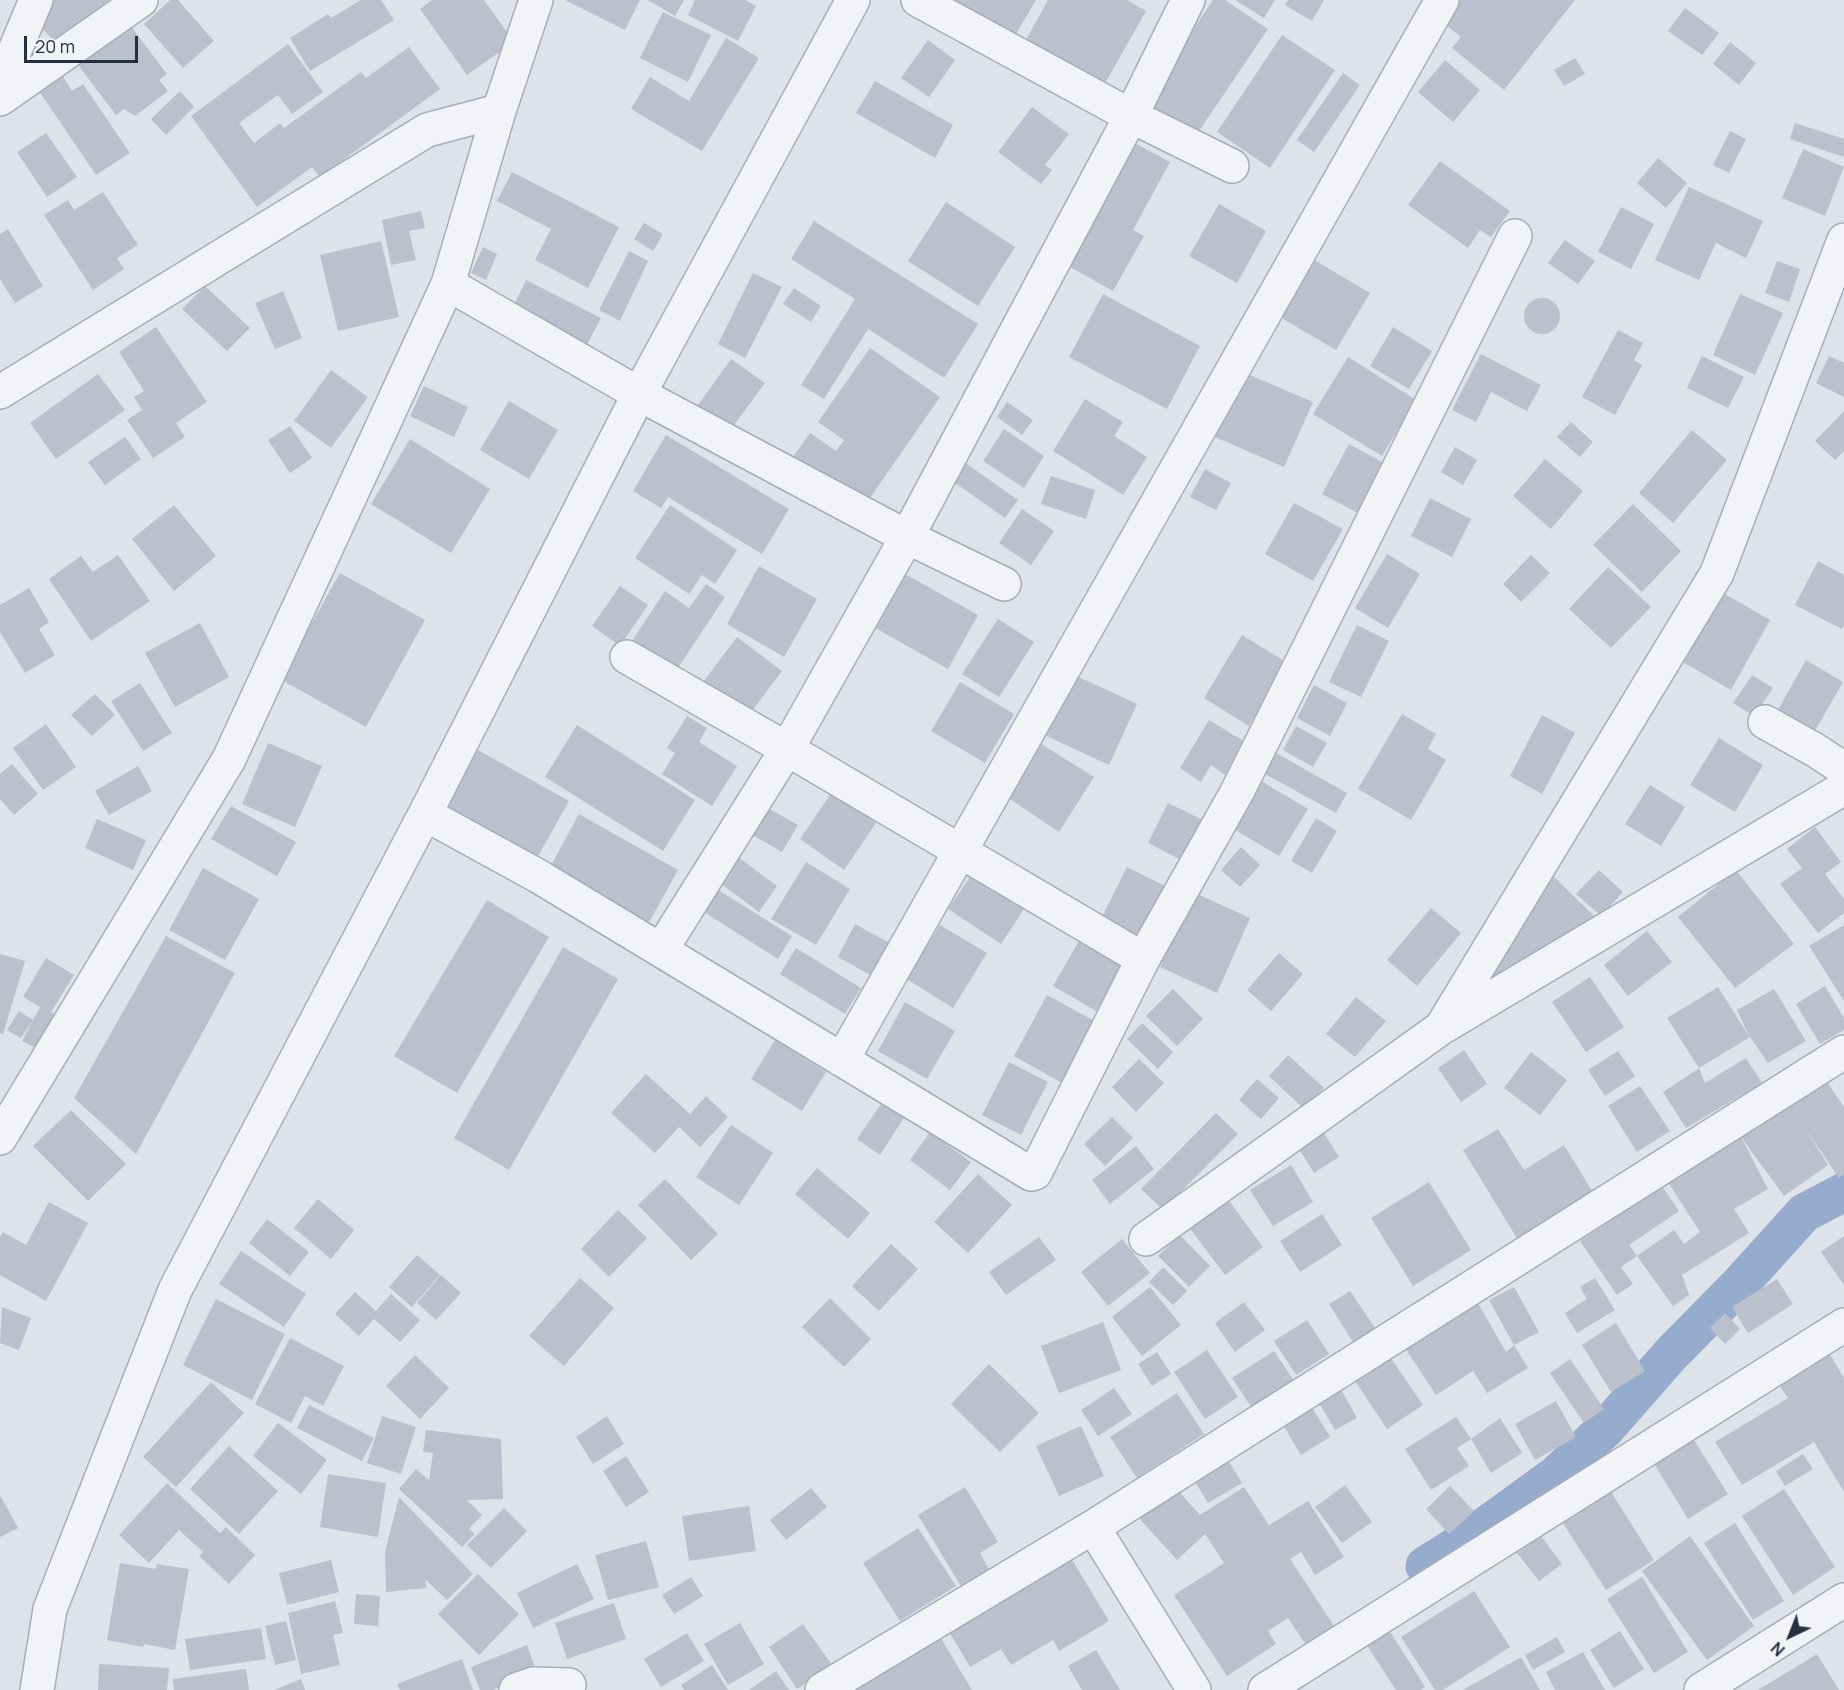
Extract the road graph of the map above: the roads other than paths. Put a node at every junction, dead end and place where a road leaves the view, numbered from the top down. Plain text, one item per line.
1 (36, 0) edge
2 (141, 0) edge
3 (536, 0) edge
4 (853, 0) edge
5 (918, 0) edge
6 (1188, 0) edge
7 (1442, 0) edge
8 (0, 86) edge
9 (0, 99) edge
10 (499, 111) junction
11 (1131, 116) junction
12 (1232, 166) dead end
13 (1515, 236) dead end
14 (1844, 240) edge
15 (448, 284) junction
16 (0, 393) edge
17 (639, 394) junction
18 (907, 537) junction
19 (1004, 584) dead end
20 (627, 657) dead end
21 (1765, 722) dead end
22 (787, 749) junction
23 (1843, 769) edge
24 (425, 814) junction
25 (960, 852) junction
26 (661, 950) junction
27 (1143, 960) junction
28 (1441, 1028) junction
29 (1844, 1052) edge
30 (842, 1060) junction
31 (0, 1138) edge
32 (1146, 1239) dead end
33 (1844, 1325) edge
34 (1094, 1527) junction
35 (1844, 1600) edge
36 (569, 1685) dead end
37 (37, 1690) edge
38 (516, 1690) edge
39 (822, 1690) edge
40 (1194, 1690) edge
41 (1265, 1690) edge
42 (1701, 1690) edge

1 - 8 street
2 - 9 street
3 - 10 street
4 - 17 street
5 - 11 street
6 - 11 street
7 - 25 street
10 - 15 street
10 - 16 street
11 - 12 street
11 - 18 street
13 - 27 street
14 - 28 street
15 - 17 street
15 - 31 street
17 - 18 street
17 - 24 street
18 - 19 street
18 - 22 street
20 - 22 street
21 - 23 street
22 - 25 street
22 - 26 street
23 - 28 street
24 - 26 street
24 - 37 street
25 - 27 street
25 - 30 street
26 - 30 street
27 - 30 street
28 - 32 street
29 - 34 street
33 - 41 street
34 - 39 street
34 - 40 street
35 - 42 street
36 - 38 street

